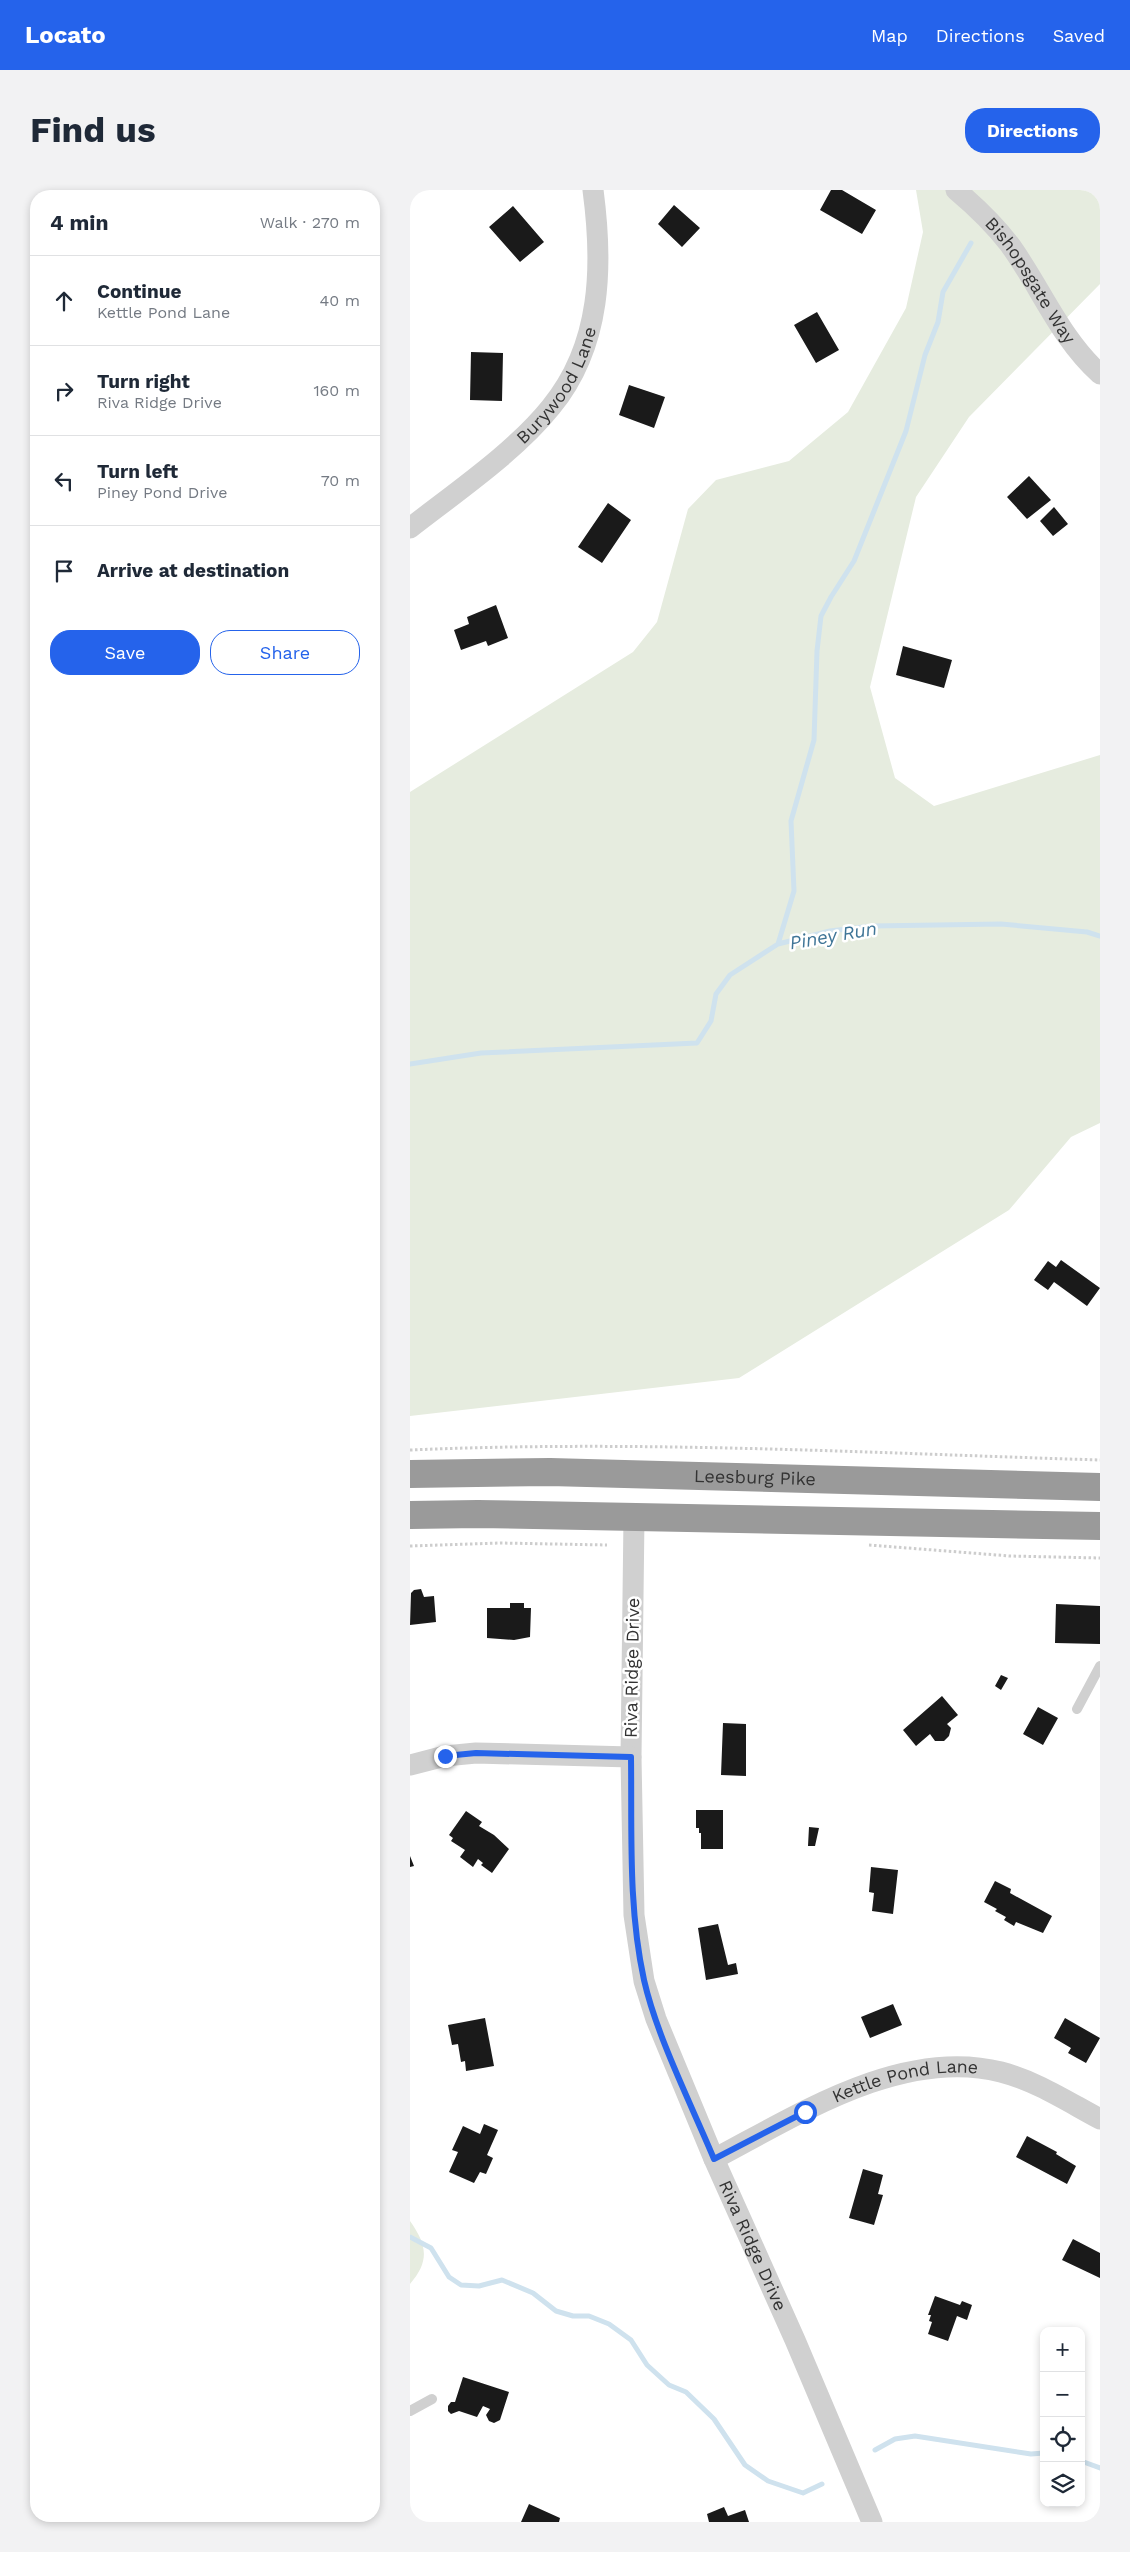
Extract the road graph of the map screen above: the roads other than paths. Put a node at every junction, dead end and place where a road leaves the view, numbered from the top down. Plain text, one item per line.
1 (593, 190) edge
2 (956, 190) edge
3 (1100, 374) edge
4 (410, 528) edge
5 (410, 1474) edge
6 (1100, 1487) edge
7 (410, 1515) edge
8 (634, 1517) junction
9 (1100, 1526) edge
10 (1100, 1666) edge
11 (1077, 1709) dead end
12 (631, 1757) junction
13 (410, 1765) edge
14 (1100, 2119) edge
15 (714, 2159) junction
16 (432, 2399) dead end
17 (410, 2411) edge
18 (872, 2522) edge

1 - 4 street, Burywood Lane
2 - 3 street, Bishopsgate Way
5 - 6 highway, Leesburg Pike
7 - 8 highway
8 - 9 highway
8 - 12 street, Riva Ridge Drive
10 - 11 lane
12 - 13 street
12 - 15 street, Riva Ridge Drive
14 - 15 street, Kettle Pond Lane
15 - 18 street, Riva Ridge Drive
16 - 17 lane

